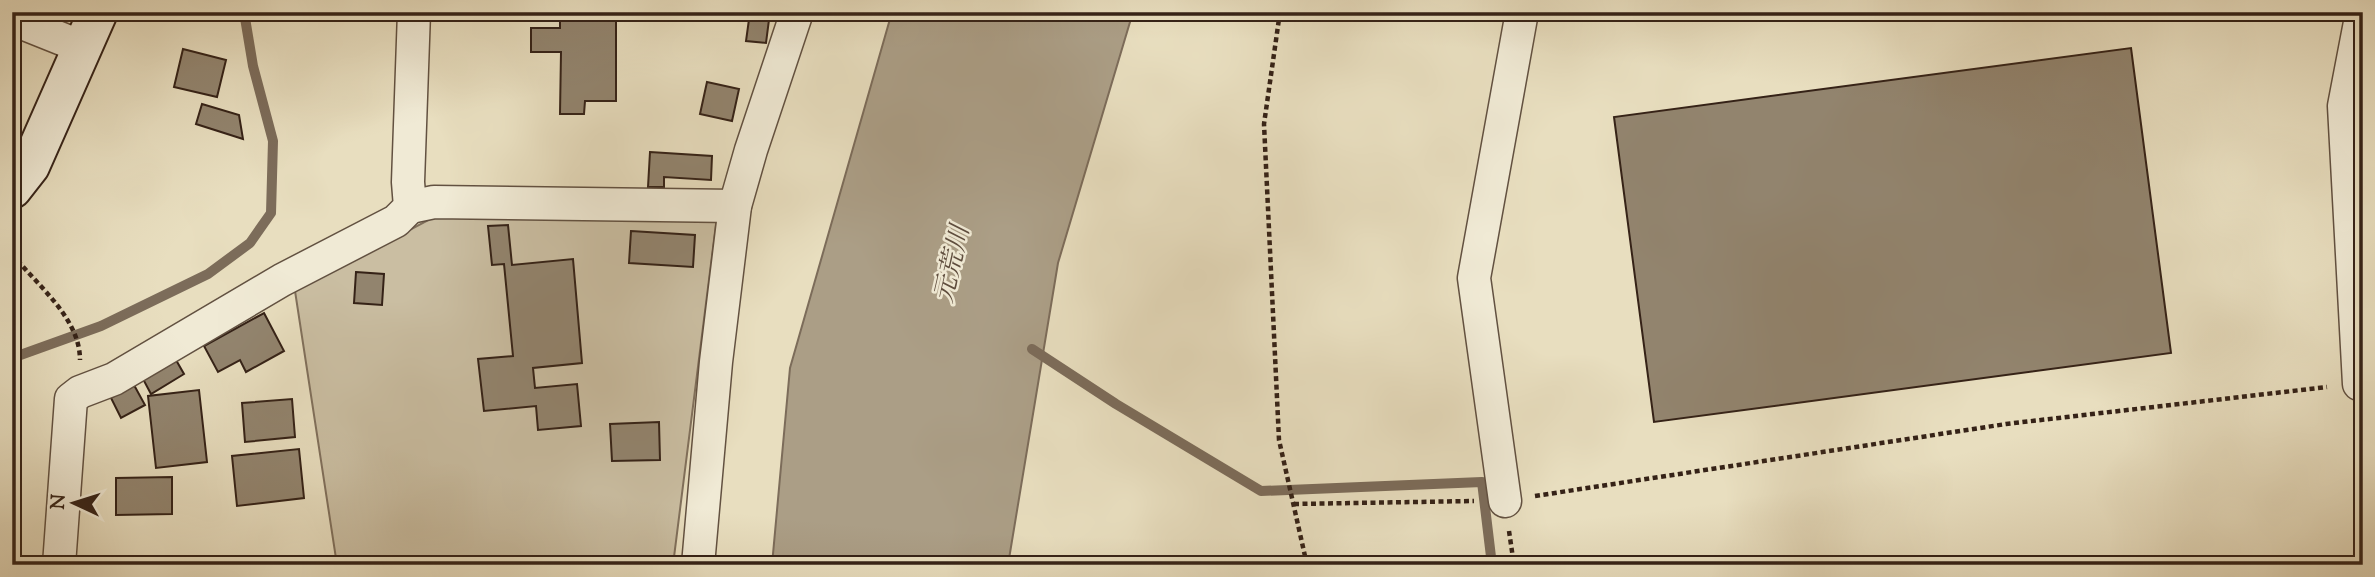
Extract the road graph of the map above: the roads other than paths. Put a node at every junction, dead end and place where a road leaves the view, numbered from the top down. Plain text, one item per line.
1 (98, 12) edge
2 (414, 12) edge
3 (797, 12) edge
4 (1522, 12) edge
5 (2362, 12) edge
6 (12, 19) edge
7 (82, 47) junction
8 (12, 189) edge
9 (735, 206) junction
10 (410, 207) junction
11 (2359, 384) road end
12 (1505, 501) road end
13 (59, 565) edge
14 (698, 565) edge

1 - 7 street
2 - 10 street
3 - 9 street
4 - 12 street
5 - 11 street
6 - 7 street
7 - 8 street
9 - 10 street
9 - 14 street
10 - 13 street

